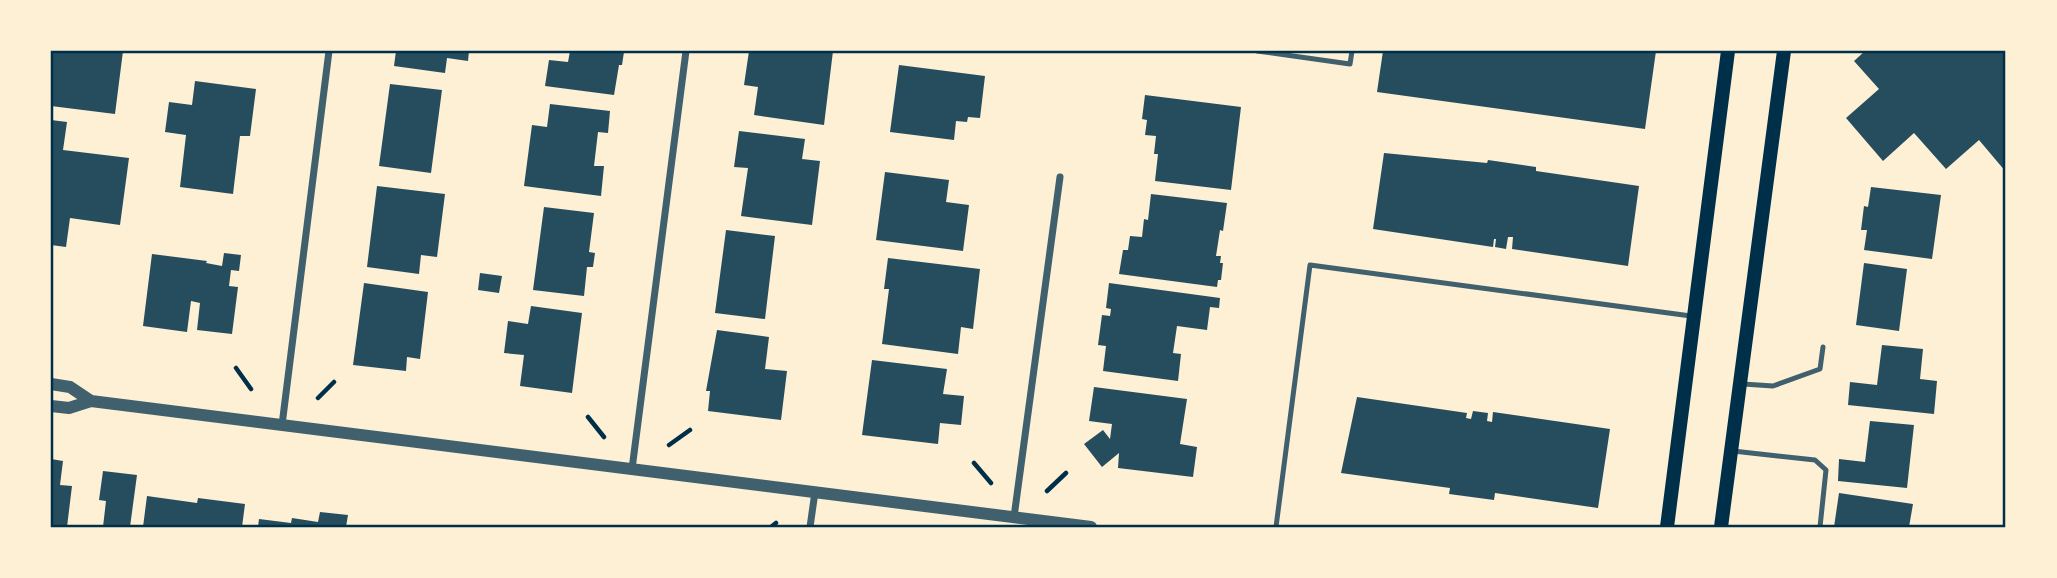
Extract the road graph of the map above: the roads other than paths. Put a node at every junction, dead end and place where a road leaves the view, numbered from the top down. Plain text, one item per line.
1 (329, 51) edge
2 (687, 51) edge
3 (1257, 51) edge
4 (1352, 51) edge
5 (1728, 51) edge
6 (1784, 51) edge
7 (1060, 177) dead end
8 (1694, 316) junction
9 (1822, 347) dead end
10 (1740, 383) junction
11 (51, 384) edge
12 (91, 401) junction
13 (51, 406) edge
14 (282, 425) junction
15 (1731, 451) junction
16 (632, 469) junction
17 (815, 492) junction
18 (1014, 517) junction
19 (810, 527) edge
20 (1091, 527) edge
21 (1276, 527) edge
22 (1667, 527) edge
23 (1721, 527) edge
24 (1820, 527) edge

1 - 14 street
2 - 16 street
3 - 4 lane
5 - 8 main road
6 - 10 main road
7 - 18 street
8 - 21 lane
8 - 22 main road
9 - 10 lane
10 - 15 main road
11 - 12 street
12 - 13 street
12 - 14 street
14 - 16 street
15 - 23 main road
15 - 24 lane
16 - 17 street
17 - 18 street
17 - 19 street
18 - 20 street

